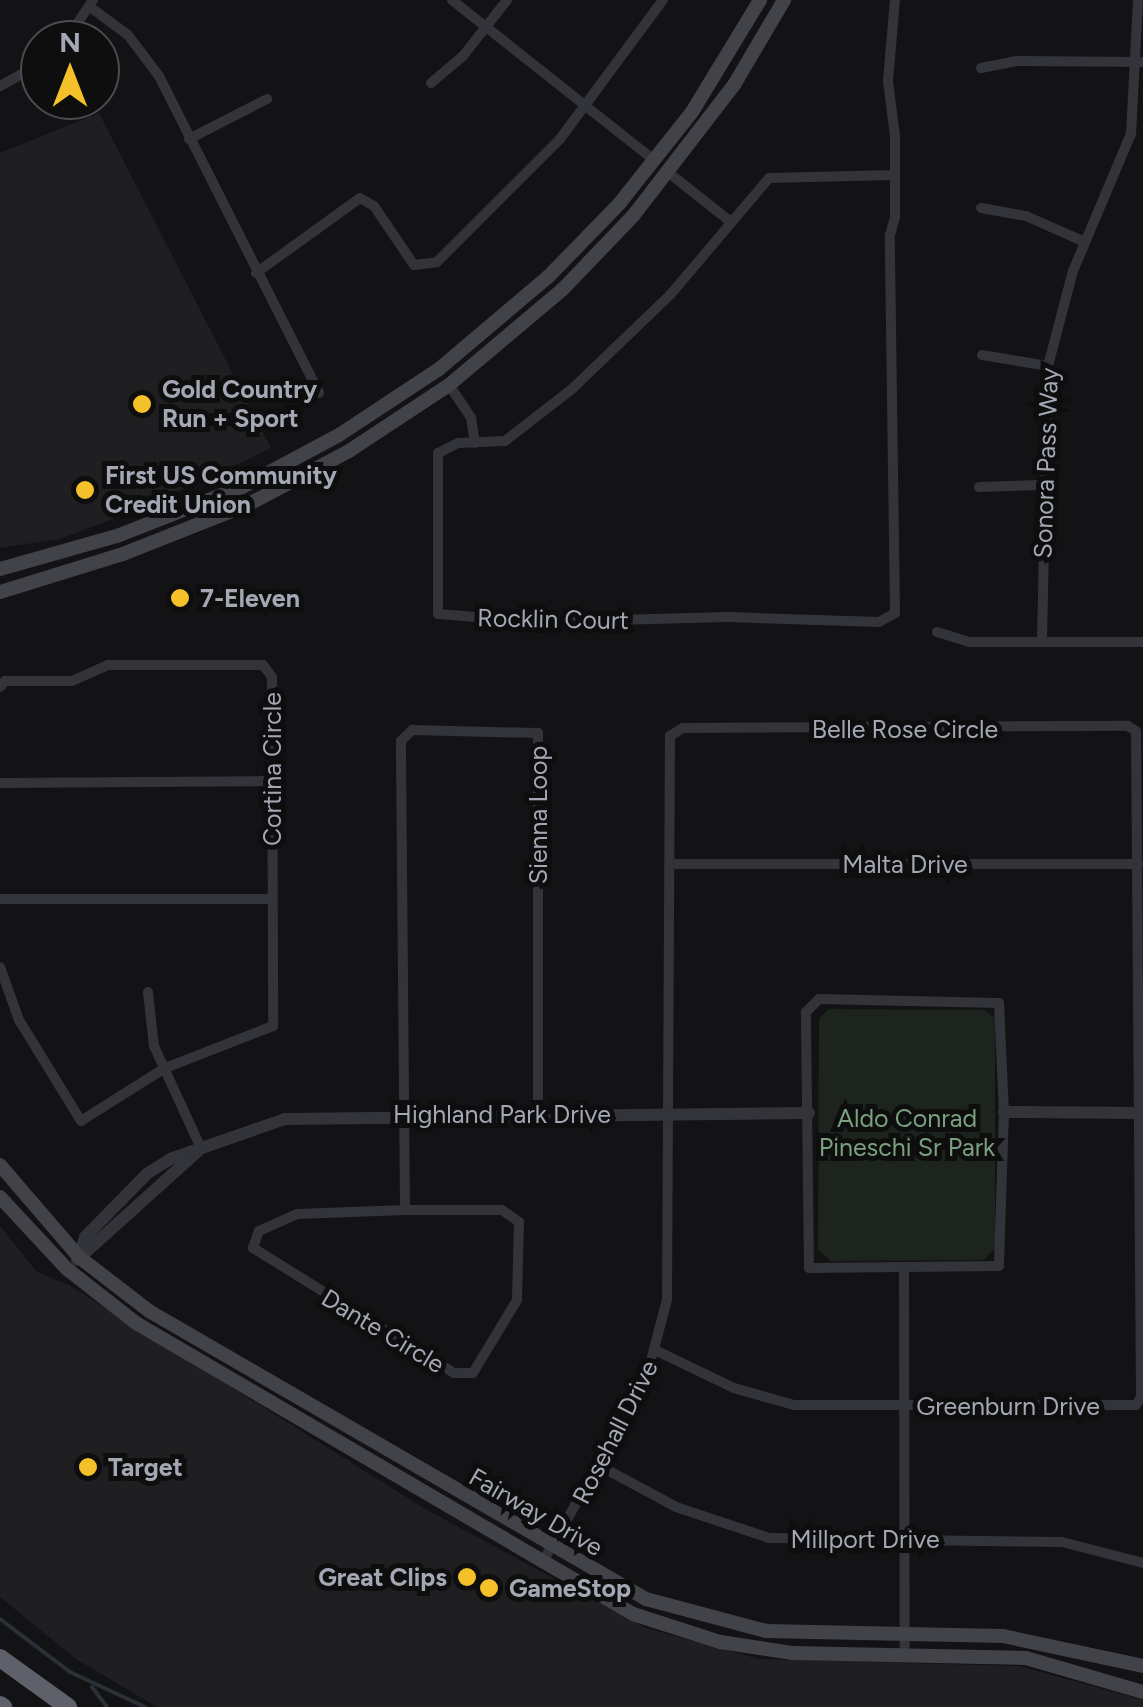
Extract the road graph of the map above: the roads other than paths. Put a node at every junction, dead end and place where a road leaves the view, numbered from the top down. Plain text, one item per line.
1 (452, 0) edge
2 (507, 0) edge
3 (663, 0) edge
4 (760, 0) edge
5 (784, 0) edge
6 (895, 0) edge
7 (1138, 0) edge
8 (91, 3) edge
9 (486, 27) junction
10 (1141, 62) edge
11 (981, 68) dead end
12 (430, 83) dead end
13 (267, 99) dead end
14 (586, 108) junction
15 (189, 139) junction
16 (655, 161) junction
17 (669, 173) junction
18 (895, 175) junction
19 (981, 208) dead end
20 (730, 222) junction
21 (1086, 242) junction
22 (256, 273) junction
23 (982, 355) dead end
24 (1048, 366) junction
25 (449, 385) junction
26 (320, 393) dead end
27 (475, 443) junction
28 (1041, 485) junction
29 (980, 487) dead end
30 (0, 569) edge
31 (0, 592) edge
32 (937, 632) dead end
33 (1042, 642) junction
34 (1143, 642) edge
35 (0, 687) edge
36 (272, 780) junction
37 (0, 783) edge
38 (673, 864) junction
39 (1138, 864) junction
40 (0, 899) edge
41 (272, 899) junction
42 (0, 967) edge
43 (1, 980) edge
44 (148, 992) dead end
45 (165, 1068) junction
46 (810, 1112) junction
47 (1004, 1112) junction
48 (673, 1113) junction
49 (1140, 1113) edge
50 (403, 1114) junction
51 (538, 1114) junction
52 (201, 1148) junction
53 (0, 1165) edge
54 (0, 1196) edge
55 (1140, 1200) edge
56 (405, 1210) junction
57 (79, 1258) junction
58 (67, 1269) junction
59 (904, 1271) junction
60 (656, 1351) junction
61 (244, 1389) junction
62 (906, 1406) junction
63 (387, 1451) junction
64 (600, 1466) junction
65 (907, 1540) junction
66 (553, 1548) junction
67 (1143, 1563) edge
68 (542, 1564) junction
69 (905, 1635) junction
70 (906, 1654) junction
71 (0, 1658) edge
72 (1143, 1666) edge
73 (1143, 1692) edge
74 (68, 1707) edge

1 - 9 street
2 - 9 street
3 - 14 street
4 - 16 main road
5 - 17 main road
6 - 18 street, Rocklin Court
7 - 10 street, Sonora Pass Way
8 - 15 street
9 - 12 street
9 - 14 street
10 - 11 street
10 - 21 street, Sonora Pass Way
13 - 15 street
14 - 16 street
14 - 22 street
15 - 22 street
16 - 17 main road
16 - 30 main road
17 - 20 street
17 - 25 main road
18 - 20 street, Rocklin Court
18 - 27 street, Rocklin Court
19 - 21 street
20 - 27 street, Rocklin Court
21 - 24 street, Sonora Pass Way
22 - 26 street
23 - 24 street
24 - 28 street, Sonora Pass Way
25 - 27 street
25 - 31 main road
28 - 29 street
28 - 33 street, Sonora Pass Way
32 - 33 street
33 - 34 street
35 - 36 street, Cortina Circle
36 - 37 street
36 - 41 street, Cortina Circle
38 - 39 street, Malta Drive
38 - 39 street, Belle Rose Circle
38 - 48 street, Belle Rose Circle
39 - 49 street, Belle Rose Circle
40 - 41 street
41 - 45 street, Cortina Circle
42 - 43 street, Cortina Circle
43 - 45 street, Cortina Circle
44 - 45 street
45 - 52 street
46 - 47 street
46 - 48 street, Highland Park Drive
46 - 59 street
47 - 49 street
47 - 59 street
48 - 51 street, Highland Park Drive
48 - 60 street, Rosehall Drive
49 - 55 street, Greenburn Drive
50 - 51 street, Highland Park Drive
50 - 51 street, Sienna Loop
50 - 52 street, Highland Park Drive
50 - 56 street
52 - 57 street, Highland Park Drive
53 - 57 main road, Fairway Drive
54 - 58 main road, Fairway Drive
55 - 62 street, Greenburn Drive
56 - 56 street, Dante Circle
57 - 58 street, Highland Park Drive
57 - 63 main road, Fairway Drive
58 - 61 main road, Fairway Drive
59 - 62 street
60 - 62 street, Greenburn Drive
60 - 64 street, Rosehall Drive
61 - 63 main road
61 - 68 main road, Fairway Drive
62 - 65 street
63 - 66 main road, Fairway Drive
64 - 65 street, Millport Drive
64 - 66 street, Rosehall Drive
65 - 67 street, Millport Drive
65 - 69 street
66 - 68 street, Rosehall Drive
66 - 69 main road, Fairway Drive
68 - 70 main road, Fairway Drive
69 - 70 street
69 - 72 main road, Fairway Drive
70 - 73 main road, Fairway Drive
71 - 74 highway

